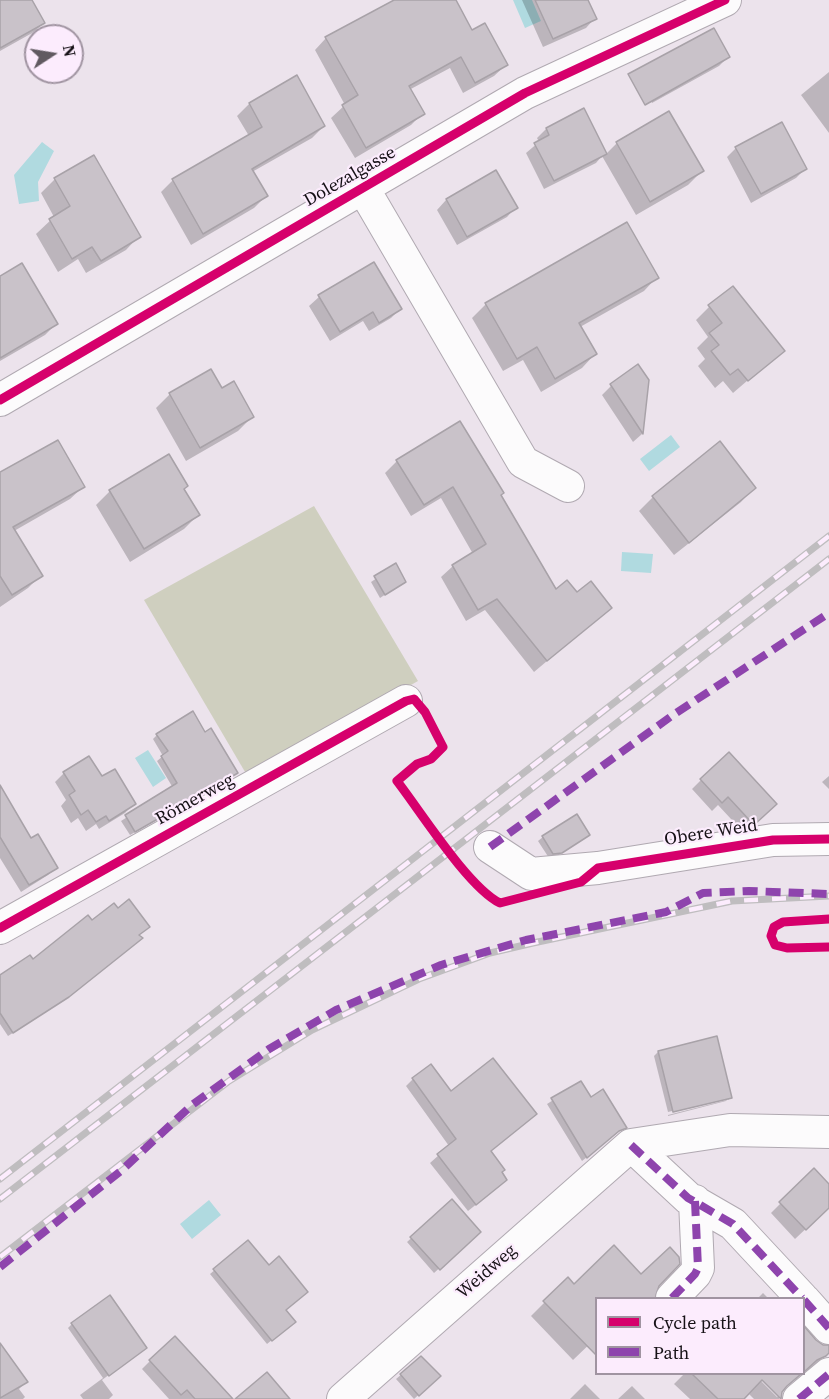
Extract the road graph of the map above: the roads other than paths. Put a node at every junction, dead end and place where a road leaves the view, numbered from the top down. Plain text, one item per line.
1 (725, 0) edge
2 (363, 188) junction
3 (0, 400) edge
4 (568, 486) dead end
5 (406, 701) dead end
6 (829, 839) edge
7 (490, 847) dead end
8 (0, 928) edge
9 (829, 1131) edge
10 (632, 1145) junction
11 (695, 1201) junction
12 (674, 1297) edge
13 (801, 1297) edge
14 (805, 1301) edge
15 (829, 1328) edge
16 (829, 1374) edge
17 (343, 1399) edge
18 (799, 1399) edge

1 - 2 street, Dolezalgasse
2 - 3 street, Dolezalgasse
2 - 4 street, Dolezalgasse
5 - 8 street, Römerweg
6 - 7 street, Obere Weid
9 - 10 street
10 - 11 street
10 - 17 street, Weidweg
11 - 12 street
11 - 13 street
14 - 15 street
16 - 18 street

